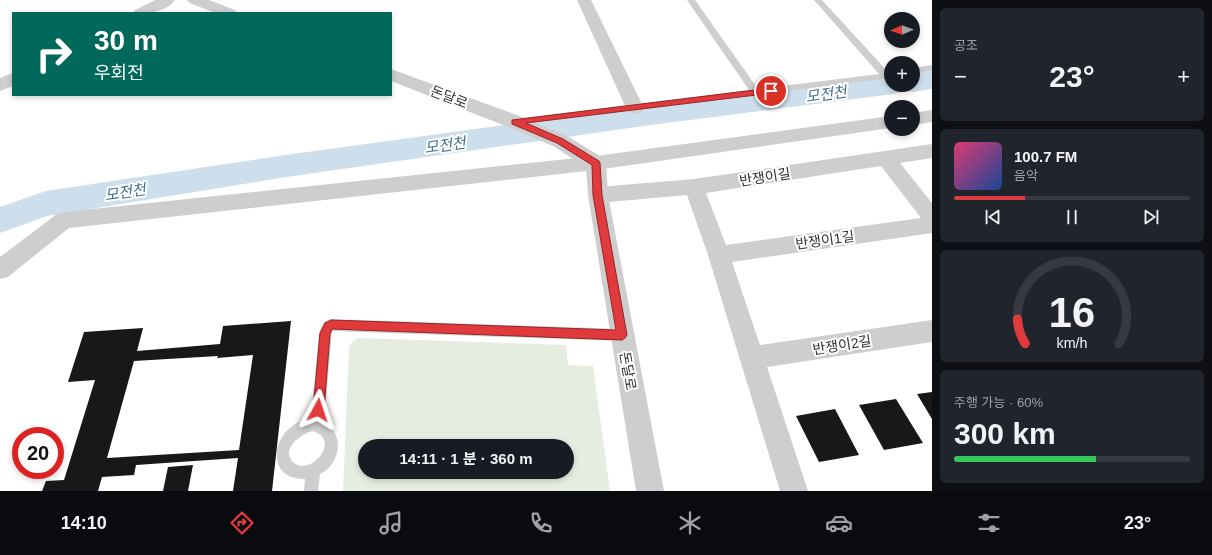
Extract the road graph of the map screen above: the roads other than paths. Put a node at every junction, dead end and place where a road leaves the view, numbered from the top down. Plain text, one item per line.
1 (167, 0) edge
2 (195, 0) edge
3 (584, 0) edge
4 (691, 0) edge
5 (818, 0) edge
6 (143, 12) edge
7 (227, 12) edge
8 (932, 68) edge
9 (884, 70) edge
10 (920, 70) edge
11 (392, 74) edge
12 (884, 76) edge
13 (12, 80) edge
14 (0, 86) edge
15 (756, 93) junction
16 (635, 108) junction
17 (932, 116) edge
18 (920, 118) edge
19 (515, 122) junction
20 (884, 123) edge
21 (932, 151) edge
22 (886, 158) junction
23 (596, 163) junction
24 (694, 188) junction
25 (598, 195) junction
26 (932, 218) edge
27 (932, 225) edge
28 (719, 255) junction
29 (0, 270) edge
30 (932, 331) edge
31 (622, 335) junction
32 (752, 358) junction
33 (317, 425) junction
34 (313, 473) junction
35 (311, 491) edge
36 (650, 491) edge
37 (794, 491) edge

1 - 6 street
2 - 7 street
3 - 16 street
4 - 15 lane
5 - 9 lane
8 - 10 lane
11 - 19 street, 돈달로
12 - 15 lane
13 - 14 street
15 - 16 lane
16 - 19 lane
17 - 18 street
19 - 23 street, 돈달로
20 - 23 street
21 - 22 street, 반쟁이길
22 - 24 street, 반쟁이길
22 - 26 street
23 - 25 street, 돈달로
23 - 29 street
24 - 25 street, 반쟁이길
24 - 28 street
25 - 31 street, 돈달로
27 - 28 street, 반쟁이1길
28 - 32 street
30 - 32 street, 반쟁이2길
31 - 33 lane
31 - 36 street, 돈달로
32 - 37 street
33 - 34 lane
33 - 34 lane
34 - 35 lane

